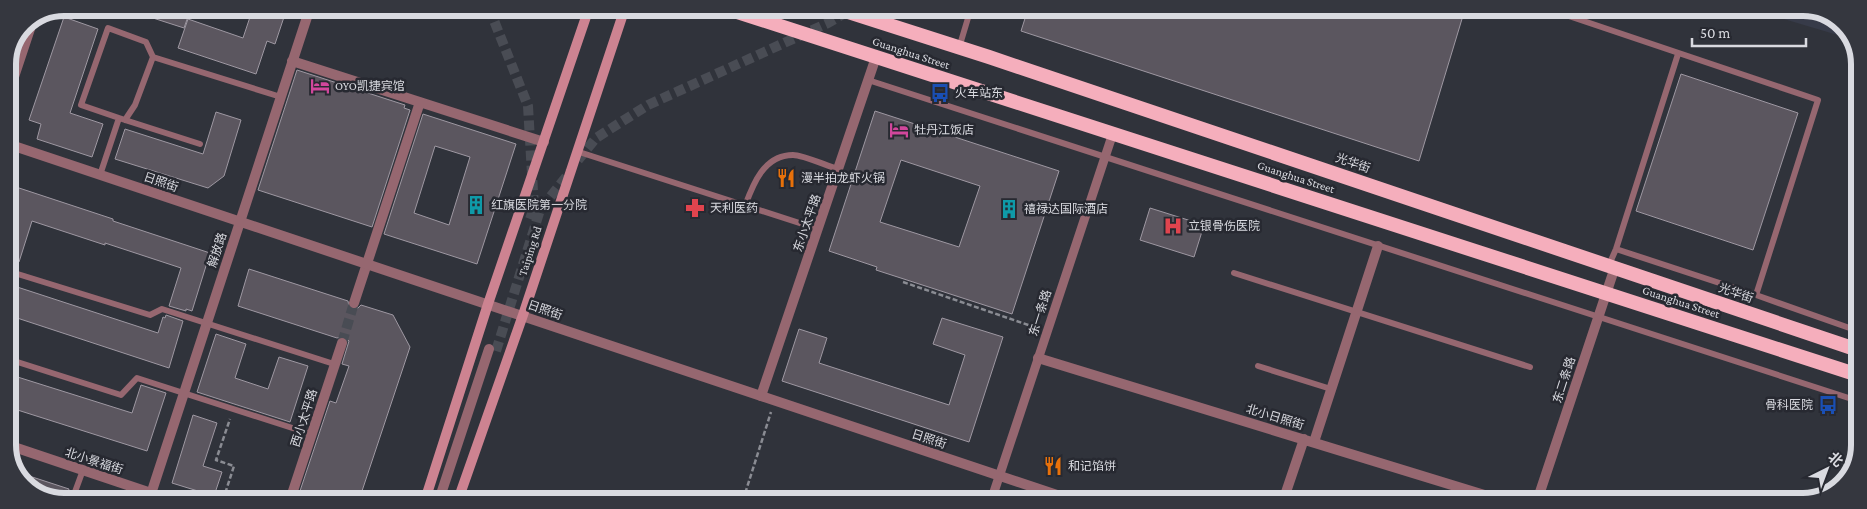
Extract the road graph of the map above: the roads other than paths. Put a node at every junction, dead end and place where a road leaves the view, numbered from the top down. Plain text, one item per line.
1 (307, 16) edge
2 (586, 16) edge
3 (622, 16) edge
4 (750, 16) edge
5 (869, 16) edge
6 (969, 16) edge
7 (1568, 16) edge
8 (30, 31) edge
9 (959, 48) junction
10 (1678, 54) junction
11 (153, 57) junction
12 (876, 57) junction
13 (292, 61) junction
14 (16, 72) edge
15 (868, 80) junction
16 (280, 97) junction
17 (420, 102) junction
18 (122, 119) junction
19 (1113, 133) junction
20 (544, 142) junction
21 (200, 144) dead end
22 (16, 147) edge
23 (576, 151) junction
24 (1105, 157) junction
25 (838, 169) junction
26 (100, 175) junction
27 (744, 206) junction
28 (240, 222) junction
29 (818, 229) junction
30 (1378, 246) junction
31 (1616, 248) junction
32 (367, 264) junction
33 (1612, 266) junction
34 (1234, 273) dead end
35 (16, 274) edge
36 (1606, 294) junction
37 (1756, 295) junction
38 (354, 303) tunnel mouth
39 (488, 304) junction
40 (1356, 312) junction
41 (523, 315) junction
42 (1598, 317) junction
43 (207, 322) junction
44 (1851, 329) edge
45 (342, 343) tunnel mouth
46 (1851, 348) edge
47 (1038, 358) junction
48 (16, 361) edge
49 (334, 364) junction
50 (1258, 366) dead end
51 (1530, 367) dead end
52 (1851, 373) edge
53 (1331, 389) junction
54 (184, 393) junction
55 (761, 396) junction
56 (1851, 399) edge
57 (311, 434) junction
58 (1309, 440) junction
59 (16, 449) edge
60 (83, 470) junction
61 (999, 475) junction
62 (75, 493) edge
63 (142, 493) edge
64 (151, 493) edge
65 (292, 493) edge
66 (427, 493) edge
67 (442, 493) edge
68 (448, 493) edge
69 (460, 493) edge
70 (993, 493) edge
71 (1052, 493) edge
72 (1286, 493) edge
73 (1478, 493) edge
74 (1541, 493) edge

1 - 13 street, 解放路
2 - 20 main road, Taiping Rd
3 - 23 main road, Taiping Rd
4 - 12 highway, Guanghua Street
5 - 9 highway, 光华街
6 - 9 lane
7 - 10 lane
8 - 14 street
9 - 33 highway, 光华街
10 - 31 lane
10 - 37 lane
11 - 16 lane
11 - 18 lane
11 - 18 lane
12 - 15 street, 东小太平路
12 - 19 highway, Guanghua Street
13 - 16 street, 解放路
13 - 17 street
15 - 24 lane
15 - 25 street, 东小太平路
16 - 28 street, 解放路
17 - 20 street
17 - 32 street
18 - 21 lane
18 - 26 lane
19 - 24 street, 东一条路
19 - 36 highway, Guanghua Street
20 - 39 main road, Taiping Rd
22 - 26 street, 日照街
23 - 27 lane
23 - 41 main road, Taiping Rd
24 - 30 lane
24 - 47 street, 东一条路
25 - 27 lane
25 - 29 street, 东小太平路
26 - 28 street, 日照街
27 - 29 lane
28 - 32 street, 日照街
28 - 43 street, 解放路
29 - 55 street, 东小太平路
30 - 40 street
30 - 42 lane
31 - 33 lane
31 - 37 lane
32 - 38 street
32 - 39 street, 日照街
33 - 36 street, 东二条路
33 - 46 highway, 光华街
34 - 40 lane
35 - 43 lane
36 - 42 street, 东二条路
36 - 52 highway, Guanghua Street
37 - 44 lane
39 - 41 street, 日照街
39 - 66 main road, Taiping Rd
40 - 51 lane
40 - 53 street
41 - 55 street, 日照街
41 - 69 main road, Taiping Rd
42 - 56 lane
42 - 74 street, 东二条路
43 - 49 lane
43 - 54 street, 解放路
45 - 49 street, 西小太平路
47 - 58 street, 北小日照街
47 - 61 street, 东一条路
48 - 54 lane
49 - 57 street, 西小太平路
50 - 53 lane
53 - 58 street
54 - 57 lane
54 - 64 street, 解放路
55 - 61 street, 日照街
57 - 65 street, 西小太平路
58 - 72 street
58 - 73 street, 北小日照街
59 - 60 street, 北小景福街
60 - 62 lane
60 - 63 street, 北小景福街
61 - 70 street, 东一条路
61 - 71 street, 日照街
67 - 68 street

